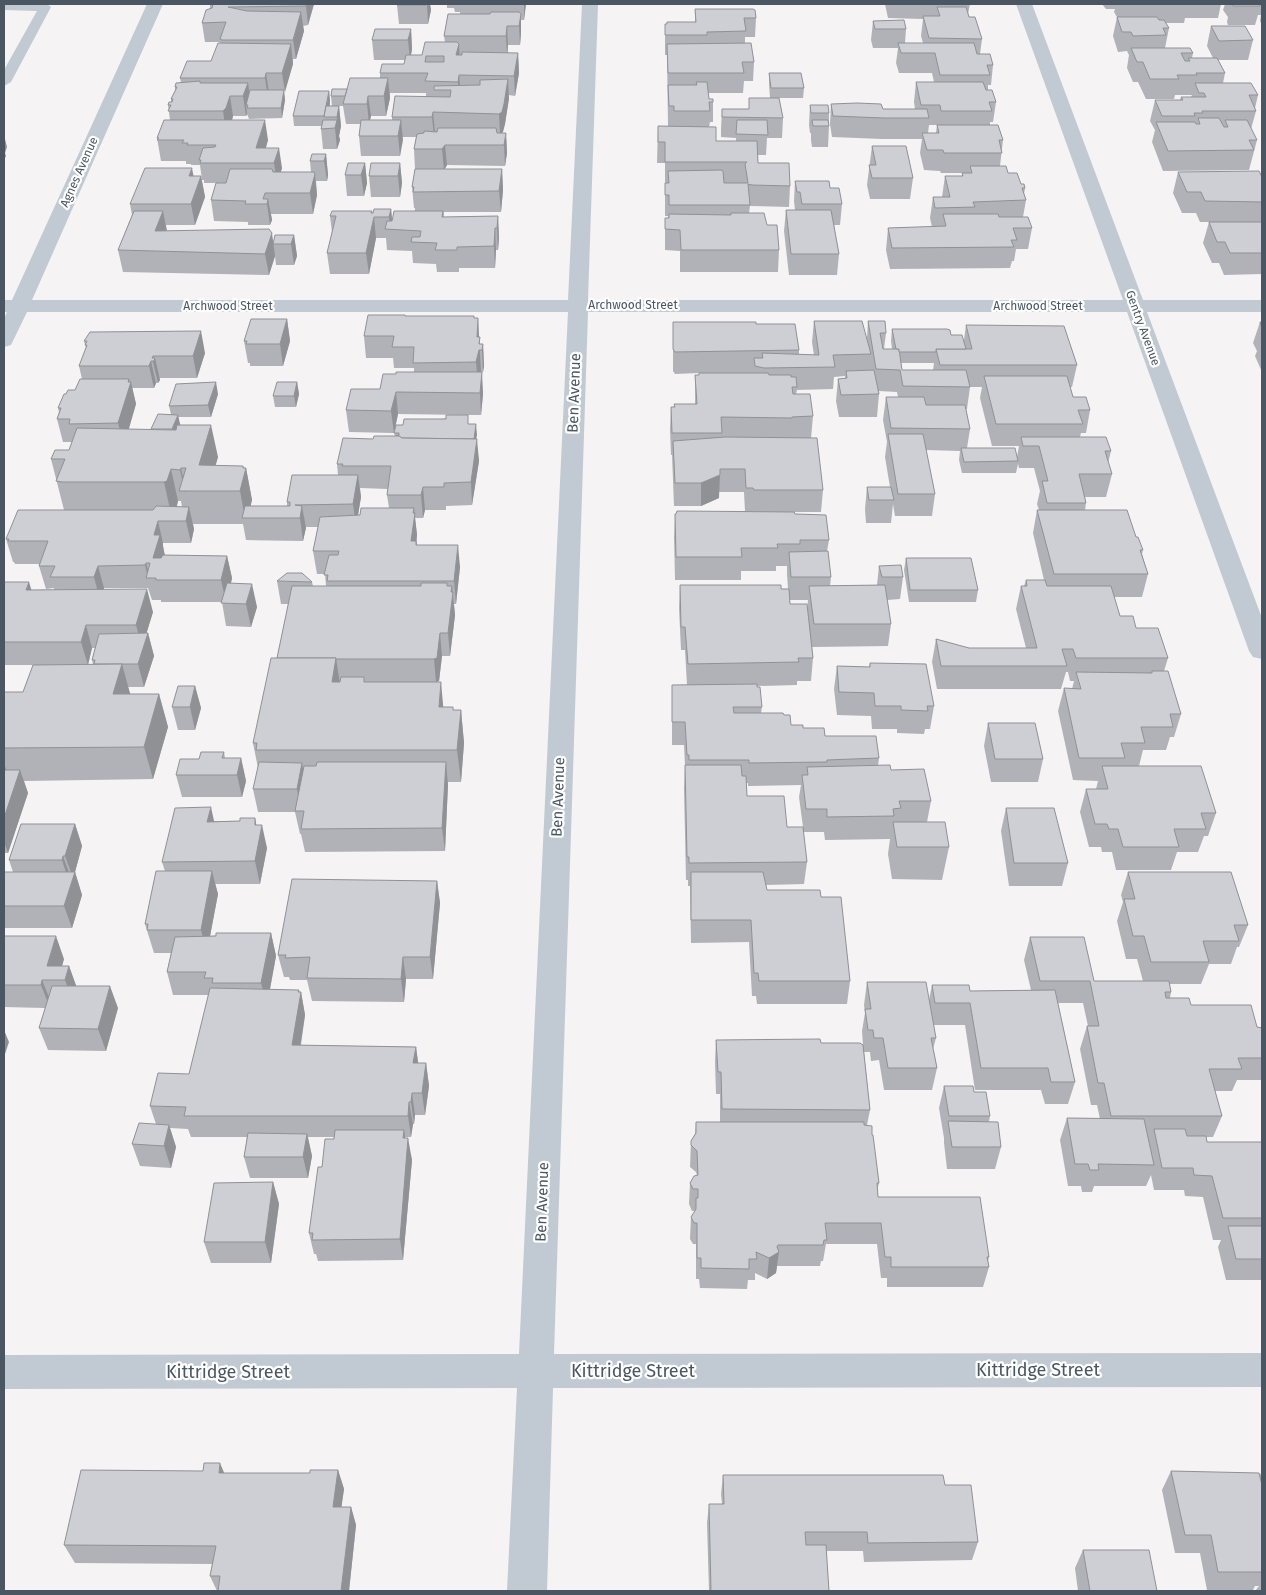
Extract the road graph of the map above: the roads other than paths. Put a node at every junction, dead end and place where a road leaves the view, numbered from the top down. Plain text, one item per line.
1 (155, 4) edge
2 (590, 4) edge
3 (1024, 4) edge
4 (4, 6) edge
5 (4, 82) edge
6 (578, 305) junction
7 (12, 306) edge
8 (1135, 306) junction
9 (1262, 306) edge
10 (4, 341) edge
11 (1262, 652) edge
12 (1262, 1370) edge
13 (4, 1372) edge
14 (536, 1372) junction
15 (527, 1591) edge

1 - 7 street, Agnes Avenue
2 - 6 street, Ben Avenue
3 - 8 street, Gentry Avenue
4 - 5 lane
6 - 7 street, Archwood Street
6 - 8 street, Archwood Street
6 - 14 street, Ben Avenue
7 - 10 street, Agnes Avenue
8 - 9 street, Archwood Street
8 - 11 street, Gentry Avenue
12 - 14 street, Kittridge Street
13 - 14 street, Kittridge Street
14 - 15 street, Ben Avenue

